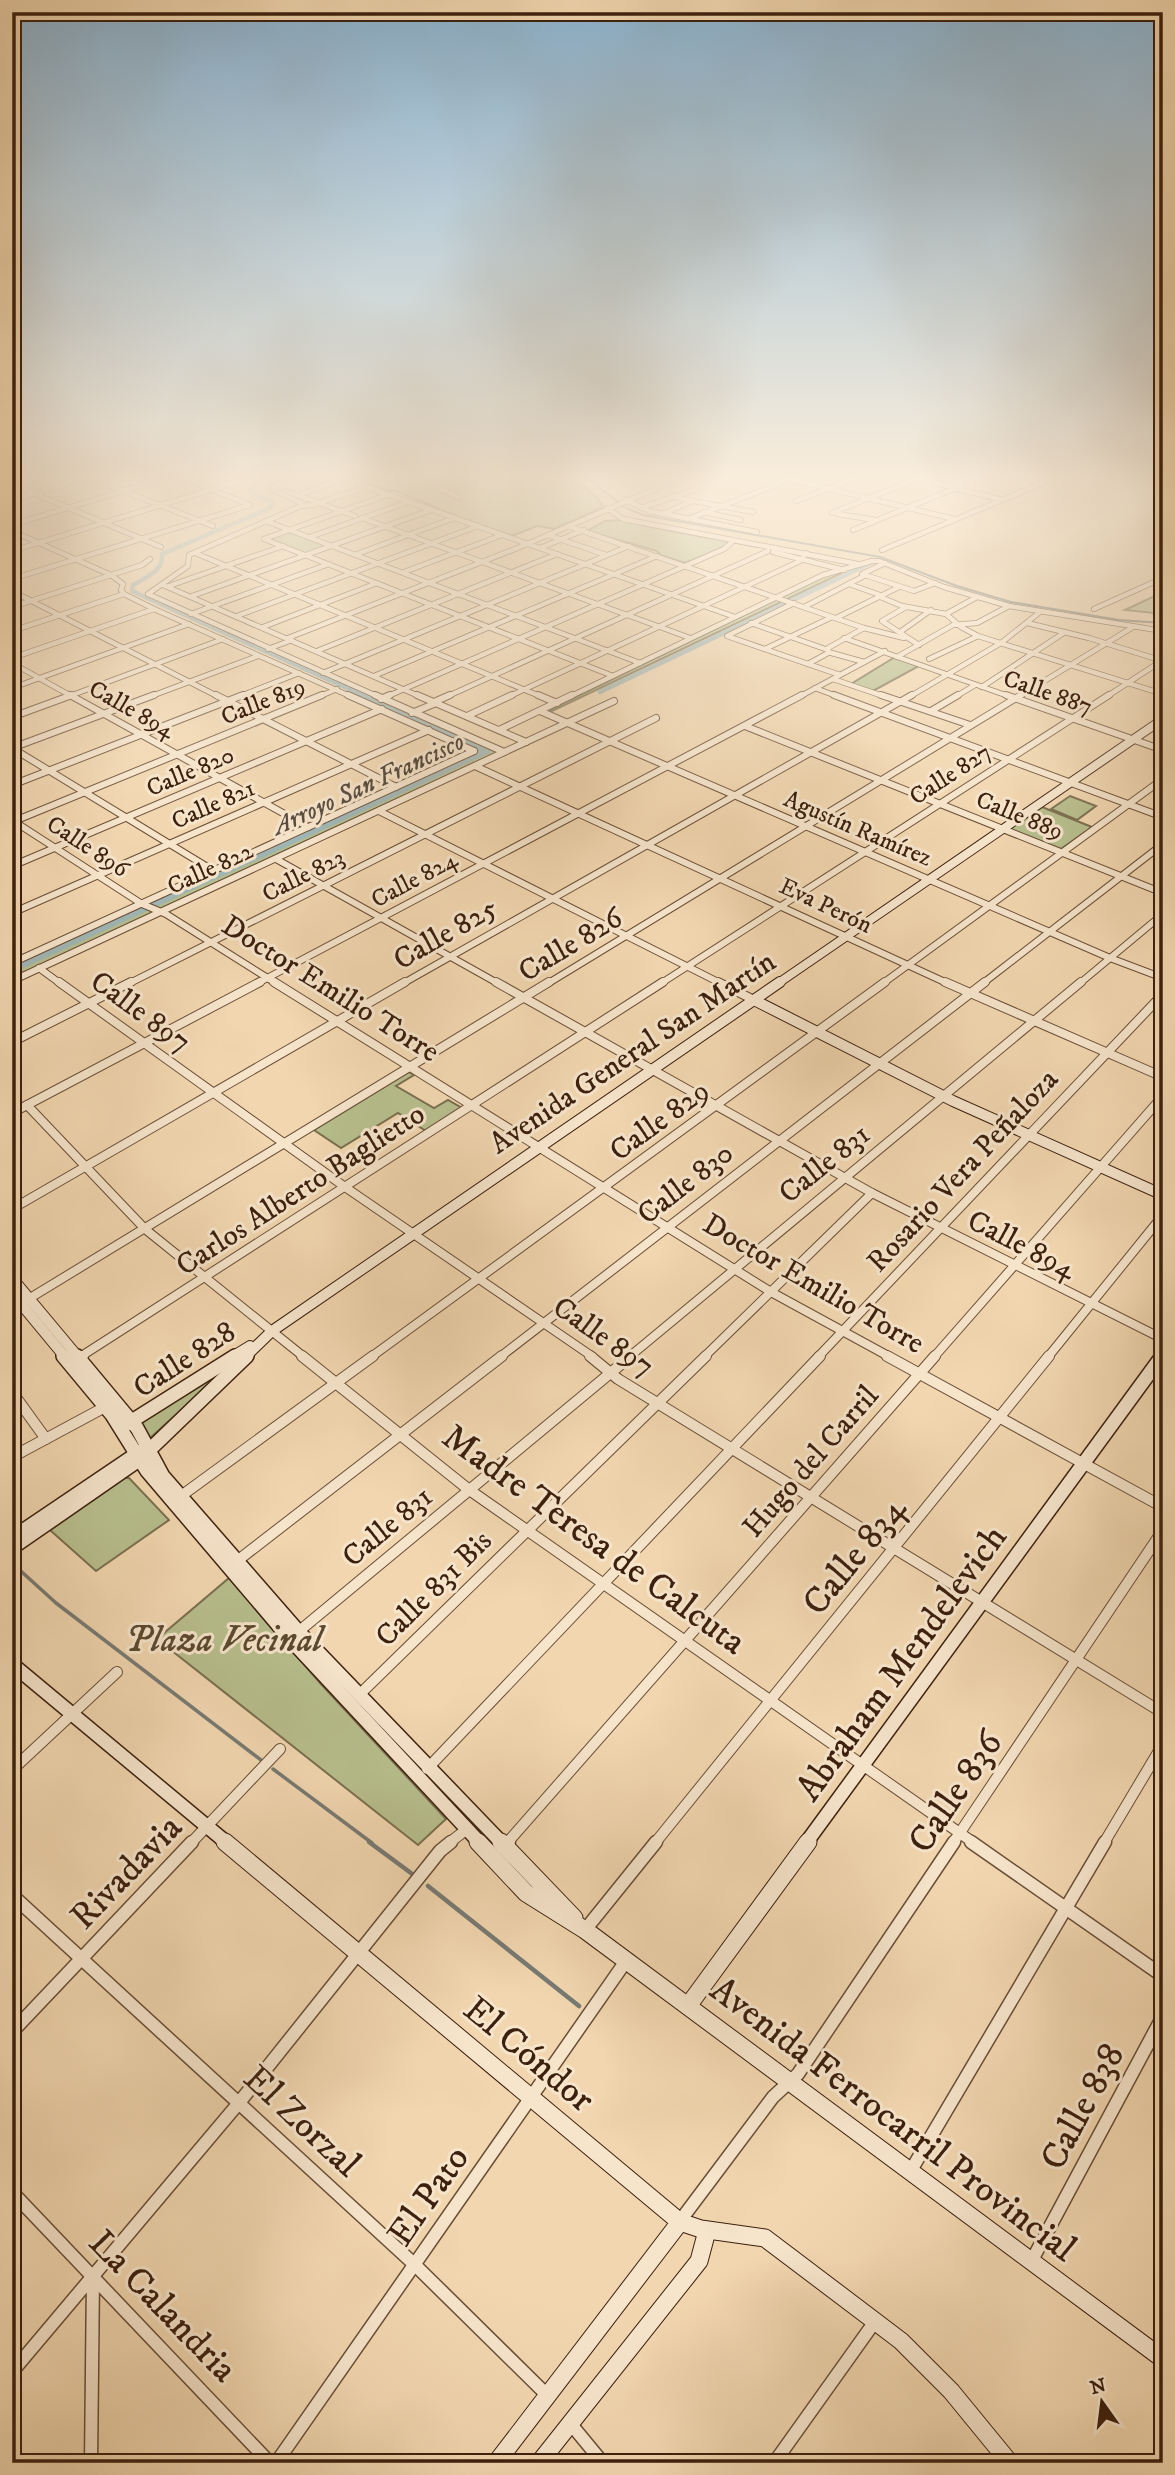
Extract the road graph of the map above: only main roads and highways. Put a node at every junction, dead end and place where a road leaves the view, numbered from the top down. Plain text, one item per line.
1 (1163, 719) edge
2 (754, 1000) junction
3 (1163, 1195) edge
4 (12, 1278) edge
5 (12, 1293) edge
6 (21, 1304) edge
7 (272, 1331) junction
8 (1163, 1354) edge
9 (126, 1424) junction
10 (140, 1454) junction
11 (13, 1543) edge
12 (294, 1635) junction
13 (12, 1664) edge
14 (424, 1772) junction
15 (499, 1853) junction
16 (688, 2006) junction
17 (680, 2222) junction
18 (707, 2231) junction
19 (1163, 2359) edge
20 (1005, 2461) edge
21 (496, 2463) edge
22 (538, 2463) edge

1 - 2 main road, Avenida General San Martín
2 - 3 main road
2 - 7 main road, Avenida General San Martín
4 - 6 main road
5 - 6 main road
6 - 9 main road
6 - 9 main road
7 - 9 main road, Calle 828
7 - 10 main road, Avenida General San Martín
8 - 16 main road, Abraham Mendelevich
9 - 10 main road
10 - 11 main road, Avenida General San Martín
10 - 12 main road
10 - 12 main road
12 - 14 main road
12 - 14 main road
13 - 17 main road, El Cóndor
14 - 15 main road
14 - 15 main road
15 - 16 main road, Avenida Ferrocarril Provincial
16 - 19 main road, Avenida Ferrocarril Provincial
17 - 18 main road, El Cóndor
17 - 21 main road
18 - 20 main road, El Cóndor
18 - 22 main road

